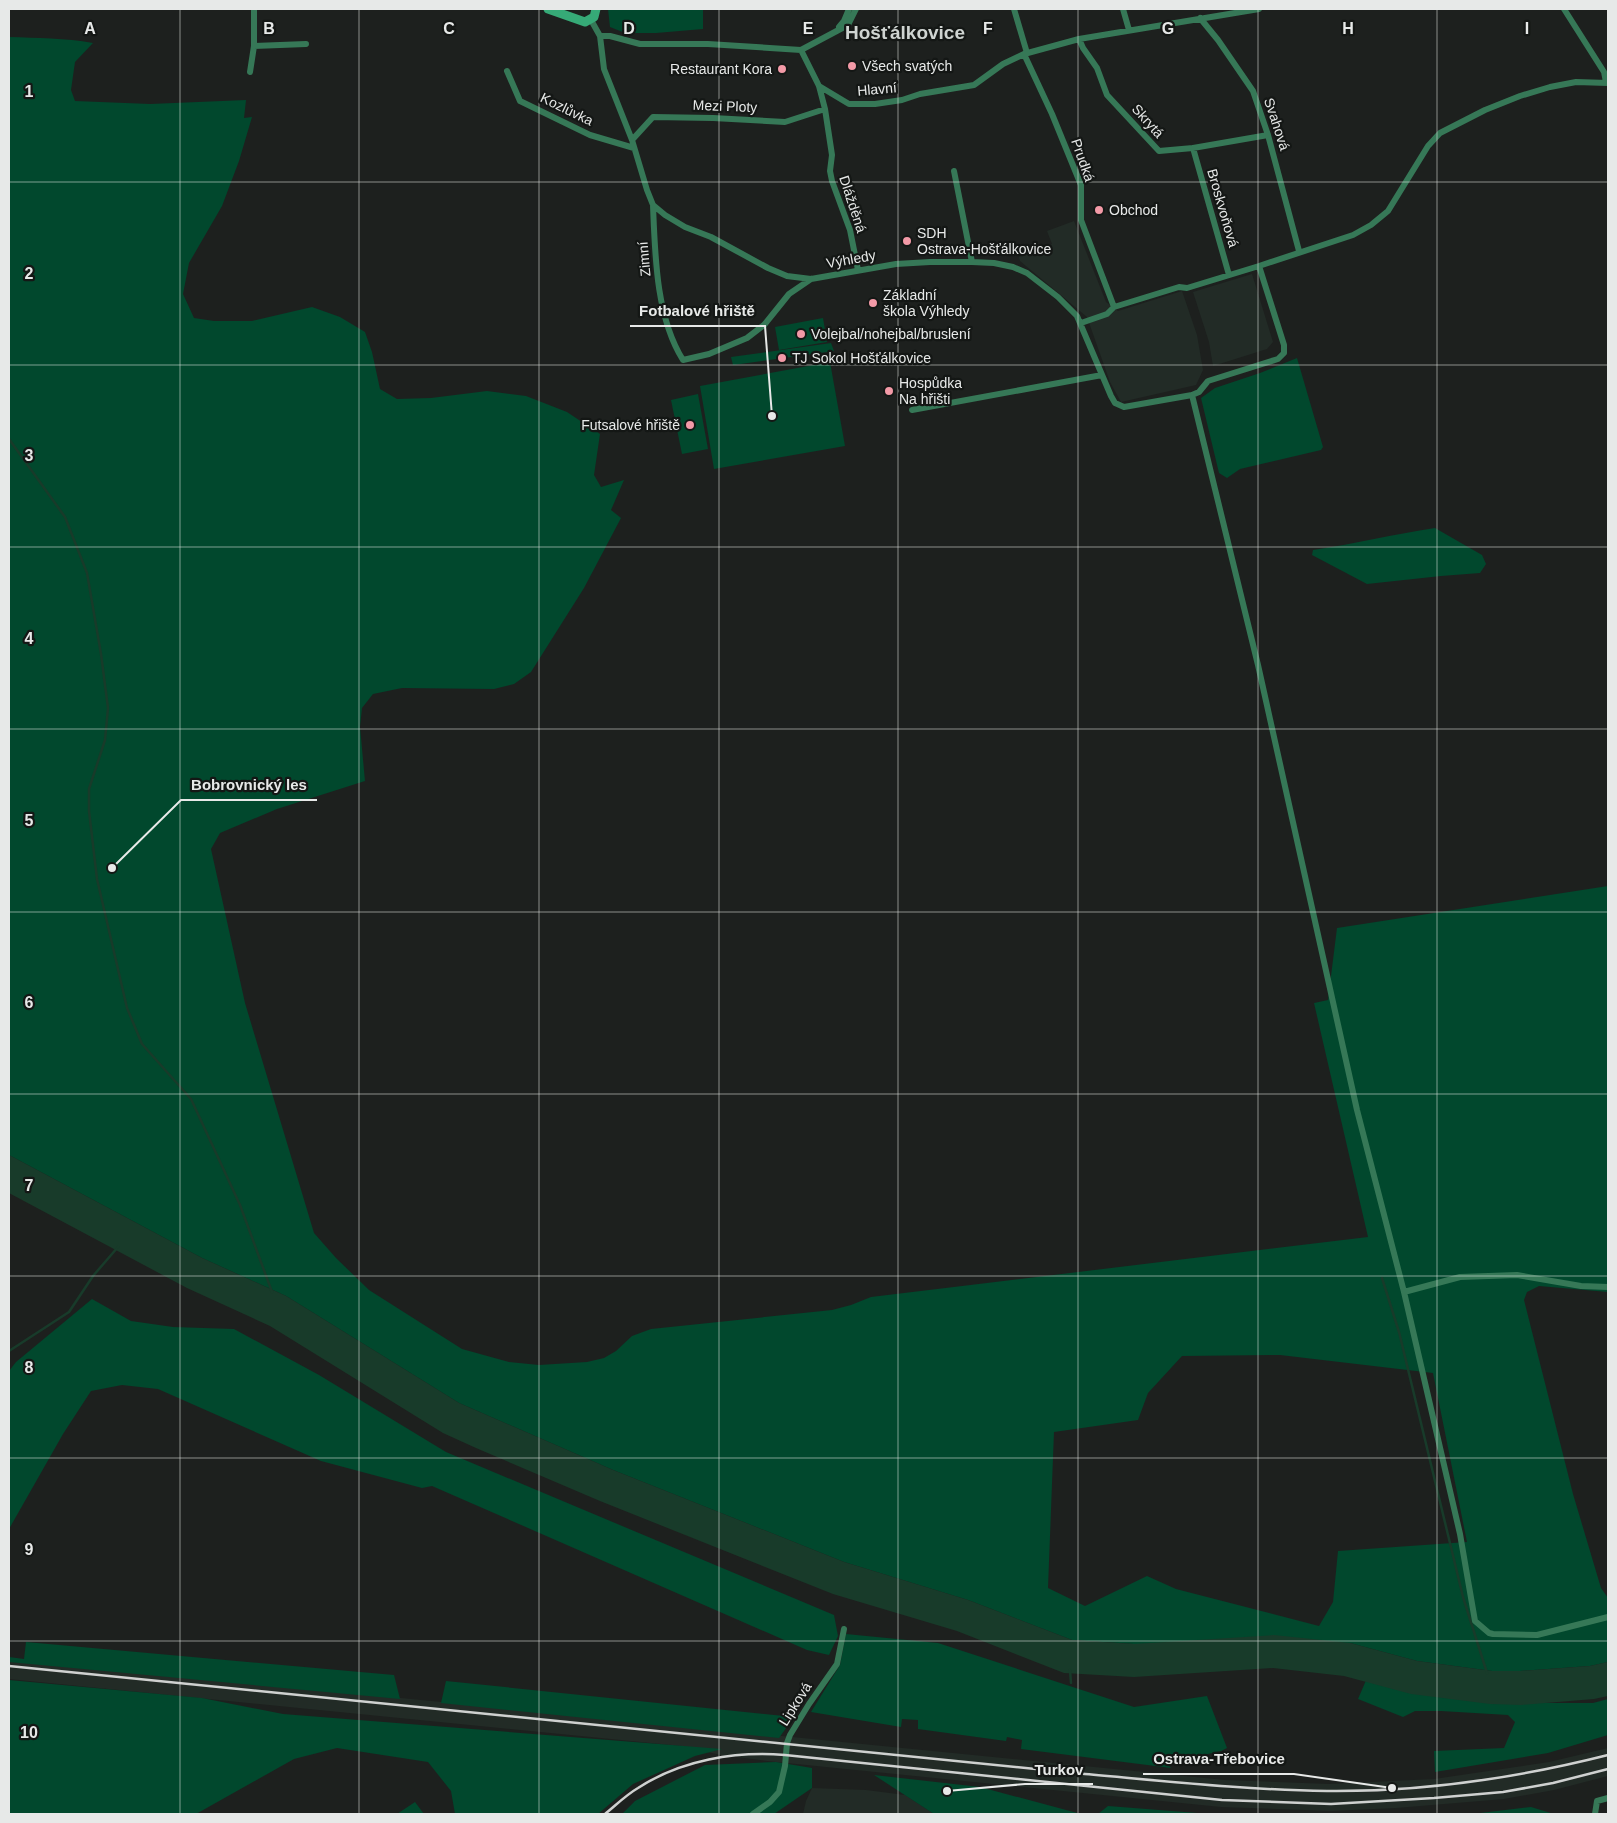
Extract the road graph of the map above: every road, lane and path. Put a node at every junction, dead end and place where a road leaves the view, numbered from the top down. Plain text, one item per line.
1 (254, 9) edge
2 (548, 9) edge
3 (596, 9) edge
4 (849, 9) edge
5 (856, 9) edge
6 (1014, 9) edge
7 (1123, 9) edge
8 (1259, 9) edge
9 (1564, 9) edge
10 (1200, 18) junction
11 (591, 20) junction
12 (1129, 30) junction
13 (836, 31) junction
14 (600, 36) junction
15 (1079, 39) junction
16 (306, 44) dead end
17 (254, 46) junction
18 (801, 50) junction
19 (1026, 53) junction
20 (507, 71) dead end
21 (250, 72) dead end
22 (1607, 83) edge
23 (819, 86) junction
24 (825, 109) junction
25 (1268, 135) junction
26 (632, 140) junction
27 (634, 148) junction
28 (1193, 148) junction
29 (954, 171) dead end
30 (653, 205) junction
31 (1299, 251) junction
32 (972, 262) junction
33 (1259, 266) junction
34 (858, 270) junction
35 (1229, 274) junction
36 (811, 278) junction
37 (1114, 307) junction
38 (1081, 323) junction
39 (1102, 376) junction
40 (1192, 395) junction
41 (912, 410) dead end
42 (1608, 1287) edge
43 (1404, 1292) junction
44 (1608, 1617) edge
45 (844, 1629) dead end
46 (1608, 1798) edge
47 (753, 1814) edge
48 (1595, 1814) edge

1 - 17 street
2 - 11 street
3 - 11 street
4 - 13 street
5 - 13 street
6 - 19 street, Prudká
7 - 12 street
8 - 10 street, Hlavní
9 - 22 street
10 - 12 street, Hlavní
10 - 25 street, Svahová
11 - 14 street
12 - 15 street, Hlavní
13 - 18 street
14 - 18 street
14 - 26 street
15 - 19 street, Hlavní
15 - 28 street, Skrytá
16 - 17 street
17 - 21 street
18 - 23 street
19 - 23 street, Hlavní
19 - 37 street, Prudká
20 - 27 street, Kozlůvka
22 - 31 street
23 - 24 street, Dlážděná
24 - 26 street, Mezi Ploty
24 - 34 street, Dlážděná
25 - 28 street, Skrytá
25 - 31 street, Svahová
26 - 27 street
27 - 30 street
28 - 35 street, Broskvoňová
29 - 32 street
30 - 36 street, Výhledy
30 - 36 street, Zimní
31 - 33 street
32 - 34 street, Výhledy
32 - 38 street, Výhledy
33 - 35 street
33 - 40 street
34 - 36 street, Výhledy
35 - 37 street
37 - 38 street
38 - 39 street, Výhledy
39 - 40 street, Výhledy
39 - 41 street
40 - 43 street
42 - 43 street
43 - 44 street
45 - 47 street, Lipková
46 - 48 street

